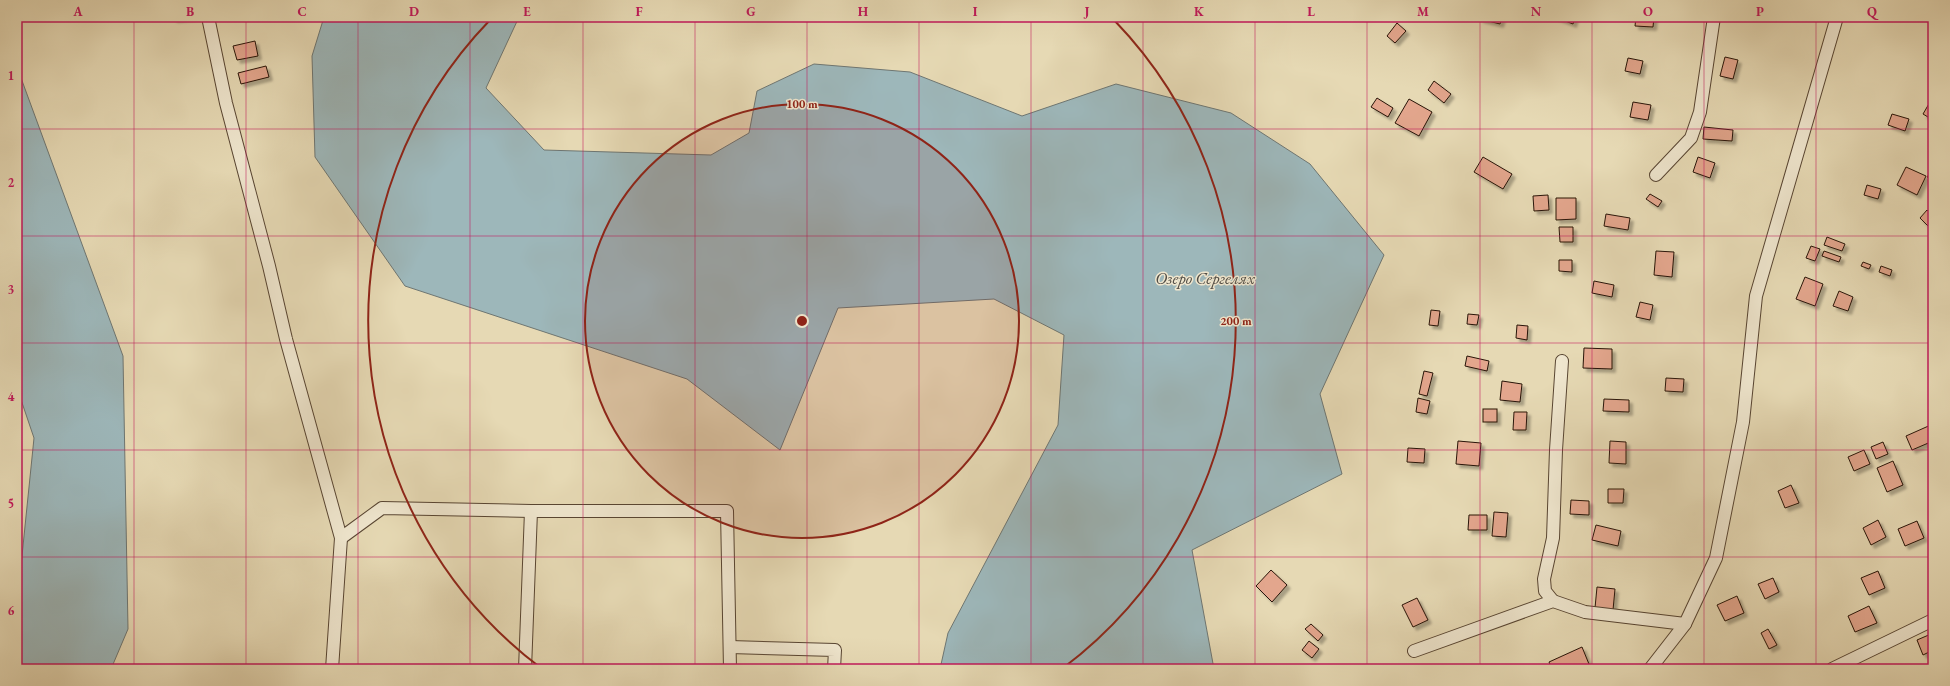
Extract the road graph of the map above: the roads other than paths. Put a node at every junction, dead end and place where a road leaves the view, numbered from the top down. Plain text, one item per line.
1 (208, 17) edge
2 (1714, 17) edge
3 (1837, 17) edge
4 (1656, 175) dead end
5 (1562, 361) dead end
6 (531, 510) junction
7 (340, 538) junction
8 (1553, 601) junction
9 (1933, 620) edge
10 (1685, 624) junction
11 (730, 647) junction
12 (1414, 651) dead end
13 (332, 669) edge
14 (525, 669) edge
15 (730, 669) edge
16 (834, 669) edge
17 (1650, 669) edge
18 (1832, 669) edge

1 - 7 street
2 - 4 street
3 - 10 street
5 - 8 street
6 - 7 street
6 - 11 street
6 - 14 street
7 - 13 street
8 - 10 street
8 - 12 street
9 - 18 street
10 - 17 street
11 - 15 street
11 - 16 street

